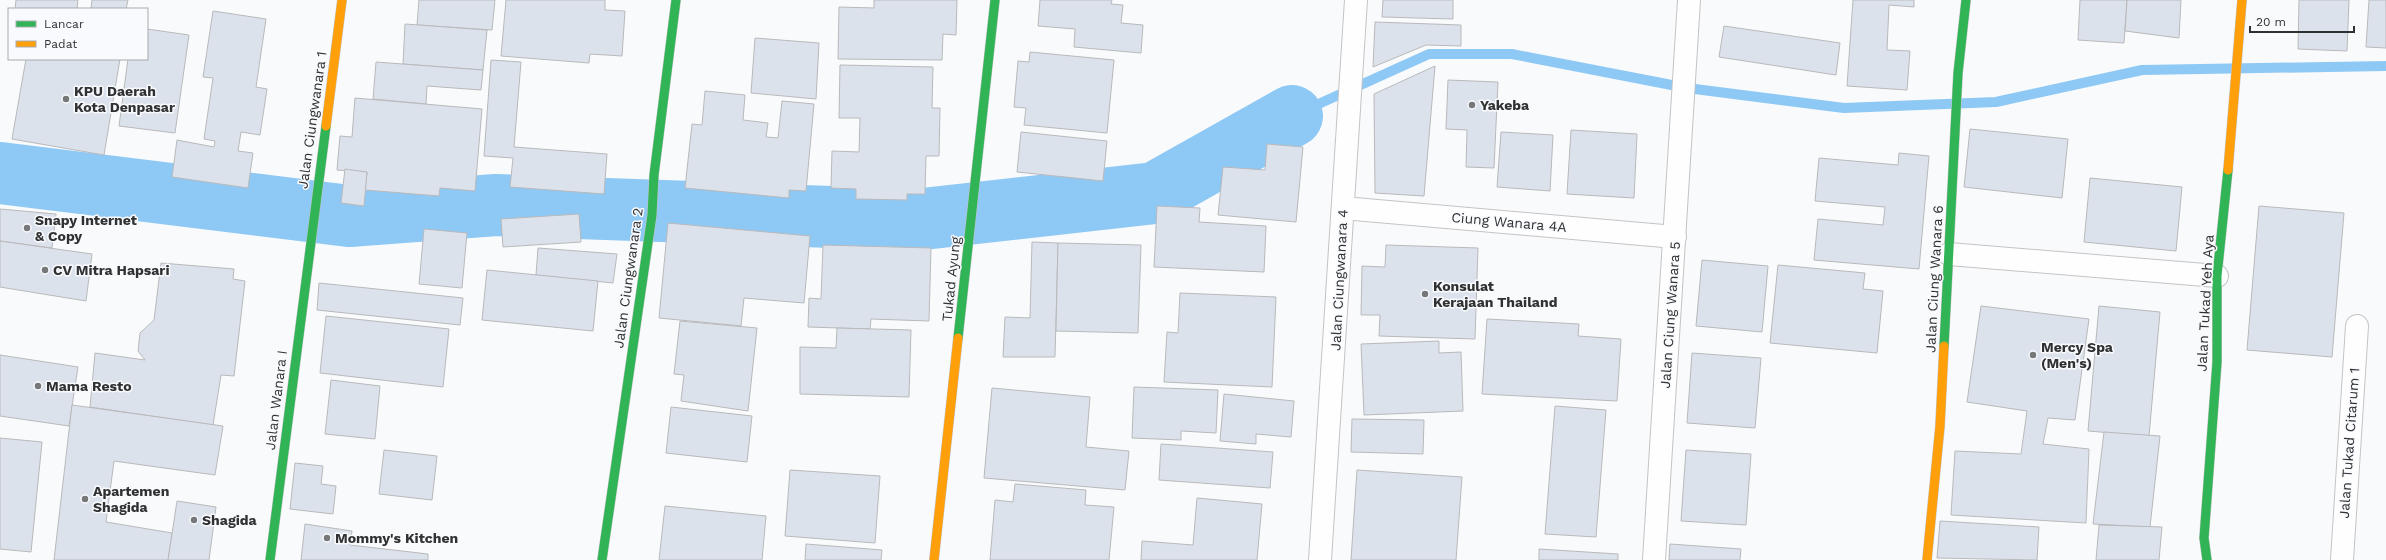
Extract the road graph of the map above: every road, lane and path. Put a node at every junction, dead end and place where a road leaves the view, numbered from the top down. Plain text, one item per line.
1 (342, 0) edge
2 (676, 0) edge
3 (995, 0) edge
4 (1356, 0) edge
5 (1690, 0) edge
6 (1966, 0) edge
7 (2242, 0) edge
8 (1343, 208) junction
9 (1675, 237) junction
10 (310, 243) joint
11 (1949, 254) junction
12 (2217, 276) junction
13 (2357, 326) dead end
14 (270, 560) edge
15 (602, 560) edge
16 (934, 560) edge
17 (1320, 560) edge
18 (1654, 560) edge
19 (1927, 560) edge
20 (2207, 560) edge
21 (2342, 560) edge

1 - 10 street, Jalan Ciungwanara 1
2 - 15 street, Jalan Ciungwanara 2
3 - 16 street, Tukad Ayung
4 - 8 street, Jalan Ciungwanara 4
5 - 9 street, Jalan Ciung Wanara 5
6 - 11 street, Jalan Ciung Wanara 6
7 - 12 street, Jalan Tukad Yeh Aya
8 - 9 street, Ciung Wanara 4A
8 - 17 street, Jalan Ciungwanara 4
9 - 18 street, Jalan Ciung Wanara 5
10 - 14 street, Jalan Wanara I
11 - 12 street
11 - 19 street, Jalan Ciung Wanara 6
12 - 20 street, Jalan Tukad Yeh Aya
13 - 21 street, Jalan Tukad Citarum 1

